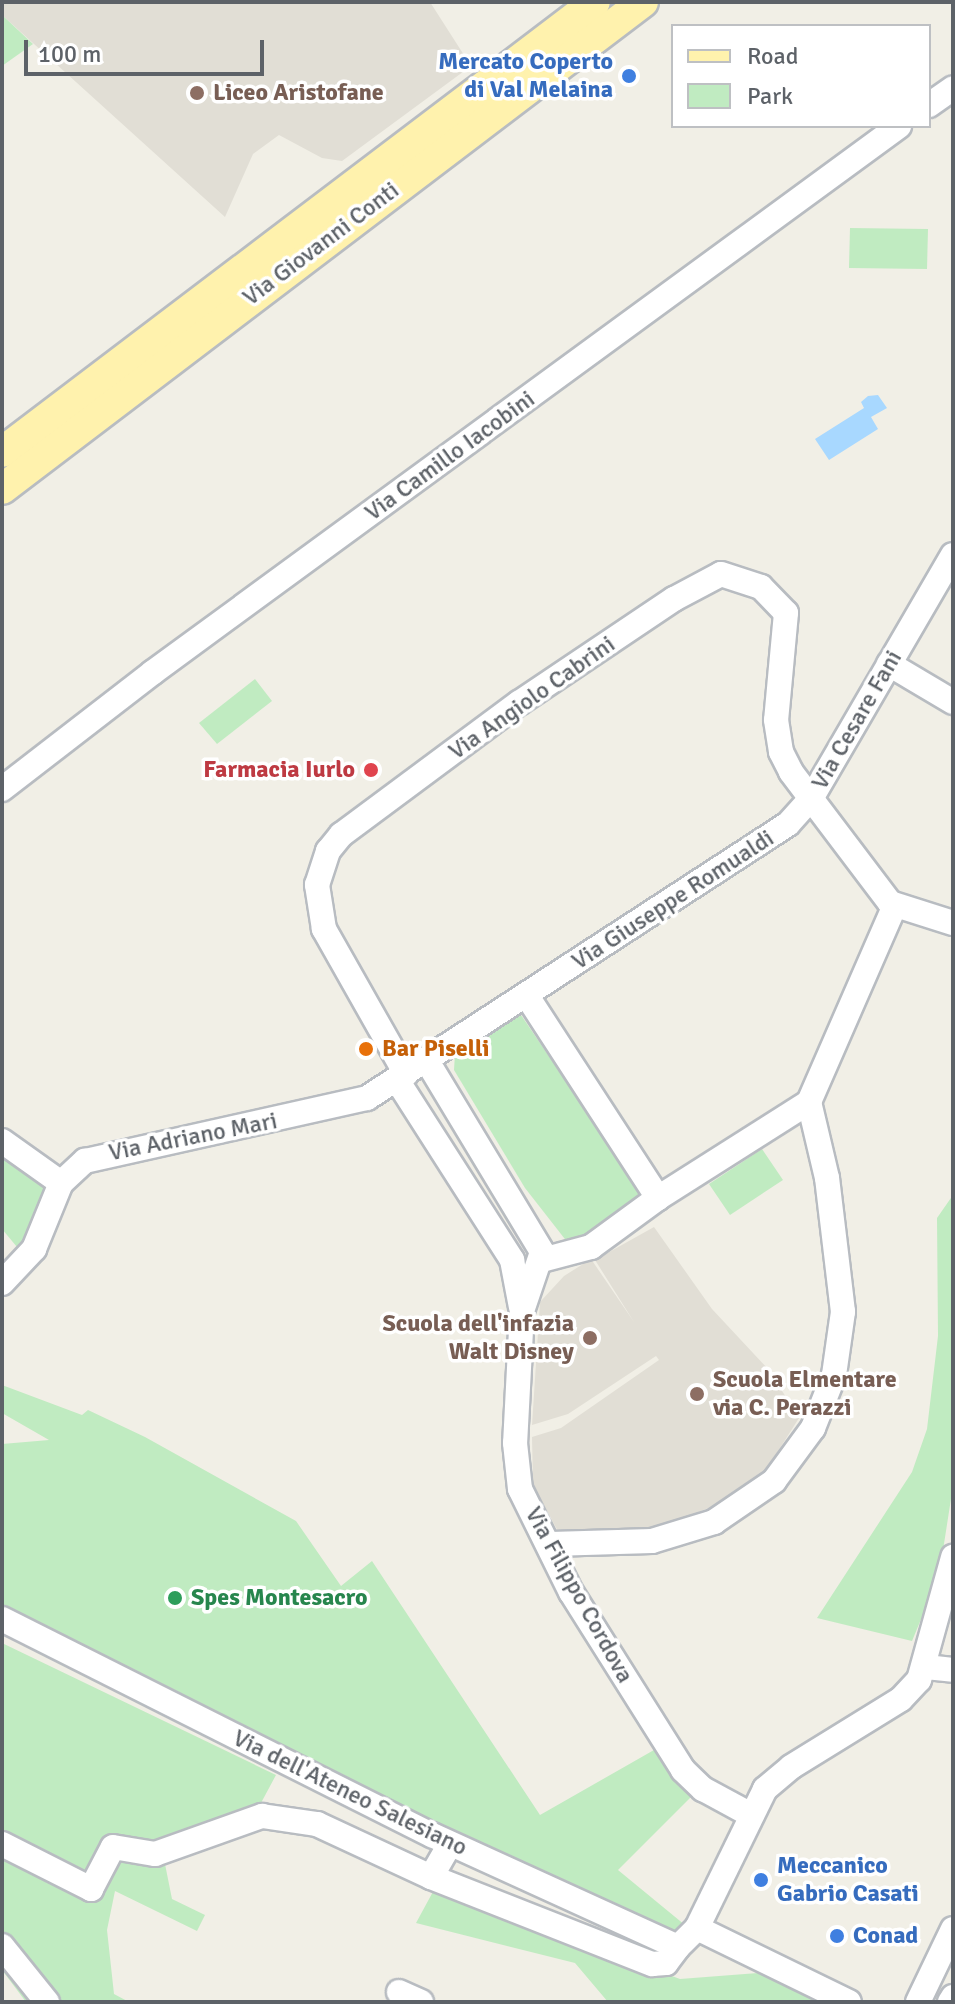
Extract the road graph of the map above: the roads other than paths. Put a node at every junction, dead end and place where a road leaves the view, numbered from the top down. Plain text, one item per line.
1 (595, 2) edge
2 (643, 2) edge
3 (953, 88) edge
4 (931, 104) edge
5 (896, 128) edge
6 (2, 452) edge
7 (2, 489) edge
8 (953, 555) edge
9 (889, 664) junction
10 (953, 702) edge
11 (2, 789) edge
12 (812, 797) junction
13 (894, 907) junction
14 (953, 923) edge
15 (527, 996) junction
16 (410, 1072) junction
17 (444, 1090) junction
18 (809, 1102) junction
19 (415, 1107) junction
20 (2, 1141) edge
21 (61, 1183) junction
22 (658, 1198) junction
23 (535, 1235) junction
24 (507, 1250) junction
25 (542, 1260) junction
26 (2, 1283) edge
27 (522, 1311) junction
28 (551, 1544) junction
29 (953, 1557) edge
30 (2, 1619) edge
31 (926, 1667) junction
32 (953, 1670) edge
33 (751, 1815) junction
34 (2, 1844) edge
35 (450, 1844) junction
36 (431, 1877) junction
37 (697, 1928) junction
38 (953, 1929) edge
39 (2, 1946) edge
40 (678, 1947) junction
41 (953, 1960) edge
42 (47, 2002) edge
43 (849, 2002) edge
44 (918, 2002) edge
45 (933, 2002) edge

1 - 6 main road, Via Giovanni Conti
2 - 7 main road, Via Giovanni Conti
3 - 4 street
5 - 11 street, Via Camillo Iacobini
8 - 9 street, Via Cesare Fani
9 - 10 street
9 - 12 street, Via Cesare Fani
12 - 13 street, Via Cesare Fani
12 - 15 street, Via Giuseppe Romualdi
12 - 16 street, Via Angiolo Cabrini
13 - 14 street
13 - 18 street
15 - 16 street, Via Giuseppe Romualdi
15 - 22 street
16 - 17 street
16 - 19 street
16 - 21 street, Via Adriano Mari
17 - 19 street
17 - 23 street
18 - 22 street
18 - 28 street
19 - 24 street
20 - 21 street
21 - 26 street
22 - 25 street
23 - 24 street
23 - 25 street
24 - 27 street
25 - 27 street, Via Filippo Cordova
27 - 28 street, Via Filippo Cordova
28 - 33 street, Via Filippo Cordova
29 - 31 street
30 - 35 street, Via dell'Ateneo Salesiano
31 - 32 street
31 - 33 street
33 - 37 street
34 - 36 street
35 - 36 street
35 - 40 street, Via dell'Ateneo Salesiano
36 - 40 street
37 - 40 street
37 - 43 street
38 - 44 street
39 - 42 street
41 - 45 street

